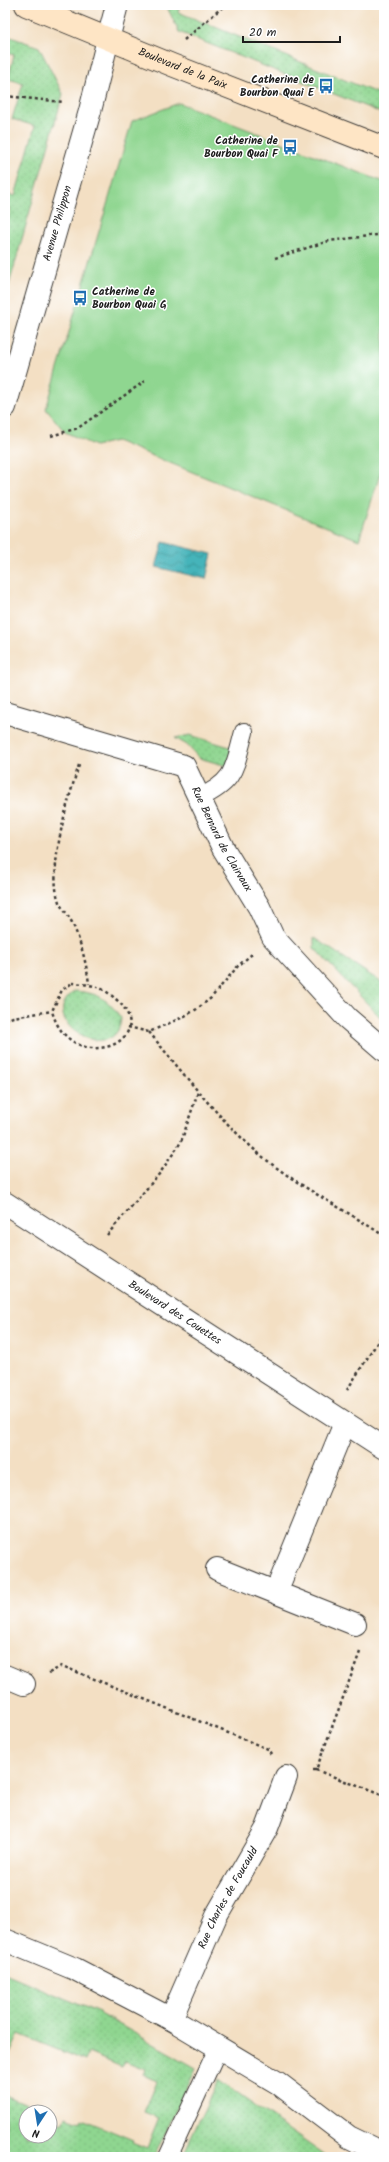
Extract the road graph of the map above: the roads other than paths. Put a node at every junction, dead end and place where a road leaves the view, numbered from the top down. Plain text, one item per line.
1 (26, 5) edge
2 (117, 5) edge
3 (108, 39) junction
4 (384, 148) edge
5 (5, 407) edge
6 (5, 713) edge
7 (244, 732) dead end
8 (199, 798) junction
9 (384, 1050) edge
10 (5, 1203) edge
11 (338, 1419) junction
12 (384, 1448) edge
13 (217, 1569) dead end
14 (276, 1592) junction
15 (355, 1624) road end
16 (286, 1777) road end
17 (5, 1940) edge
18 (171, 2019) junction
19 (219, 2046) junction
20 (384, 2154) edge
21 (168, 2157) edge

1 - 3 main road, Boulevard de la Paix
2 - 3 street, Avenue Philippon
3 - 4 main road, Boulevard de la Paix
3 - 5 street, Avenue Philippon
6 - 8 street, Rue Bernard de Clairvaux
7 - 8 lane
8 - 9 street, Rue Bernard de Clairvaux
10 - 11 street, Boulevard des Couettes
11 - 12 street, Boulevard des Couettes
11 - 14 street
13 - 14 street
14 - 15 street
16 - 18 street, Rue Charles de Foucauld
17 - 18 street
18 - 19 street
19 - 20 street
19 - 21 lane

